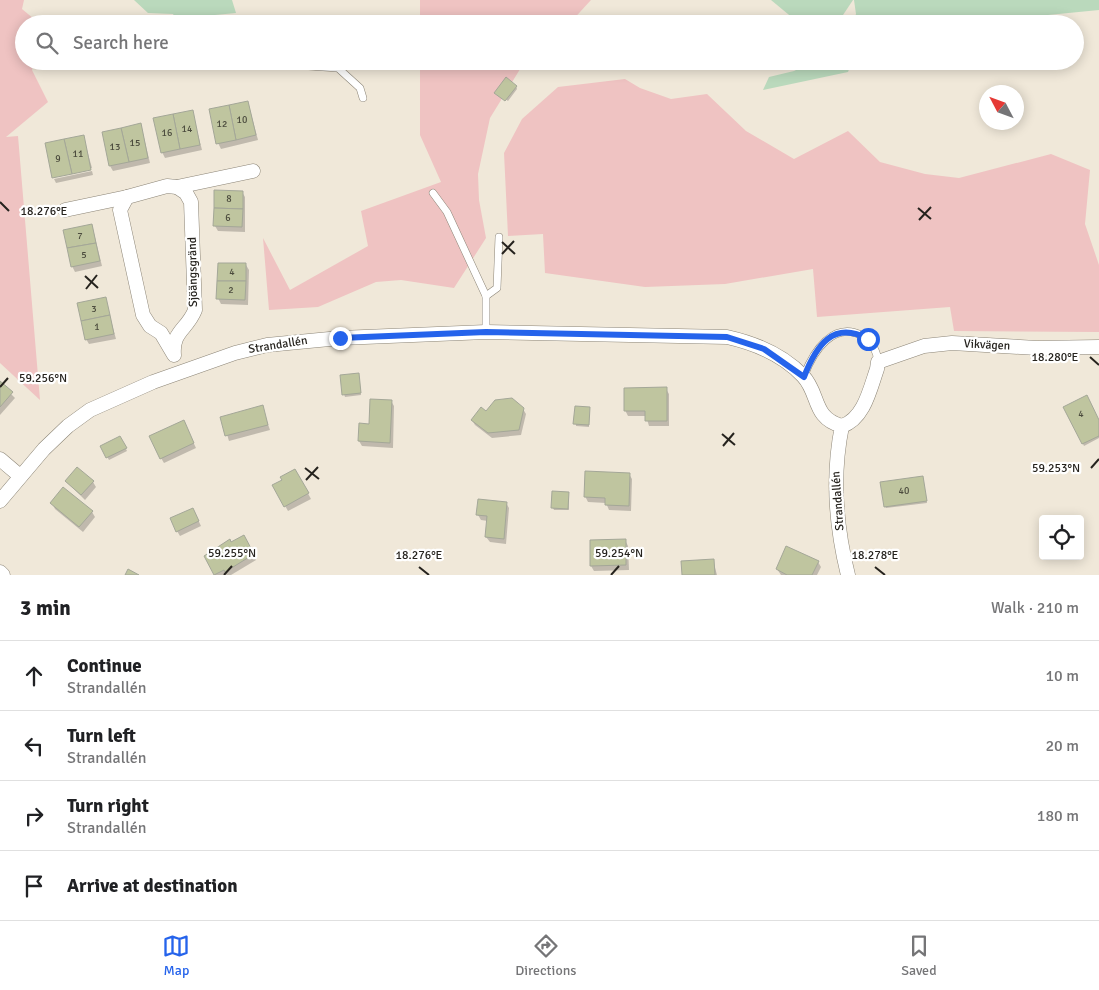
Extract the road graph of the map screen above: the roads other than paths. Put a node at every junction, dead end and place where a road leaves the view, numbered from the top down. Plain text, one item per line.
1 (340, 70) edge
2 (363, 98) dead end
3 (253, 171) dead end
4 (177, 187) junction
5 (433, 193) dead end
6 (126, 197) junction
7 (65, 210) dead end
8 (499, 237) dead end
9 (486, 296) junction
10 (486, 332) junction
11 (1099, 347) edge
12 (174, 355) junction
13 (878, 362) junction
14 (177, 373) junction
15 (804, 377) junction
16 (842, 426) junction
17 (0, 459) edge
18 (20, 476) junction
19 (0, 501) edge
20 (0, 572) edge
21 (3, 575) edge
22 (848, 575) edge

1 - 2 lane
3 - 4 street
4 - 6 street
4 - 12 street, Sjöängsgränd
5 - 9 lane
6 - 7 street
6 - 12 street, Sjöängsgränd
8 - 9 lane
9 - 10 lane
10 - 14 street, Strandallén
10 - 15 street, Strandallén
11 - 13 street, Vikvägen
12 - 14 street, Sjöängsgränd
13 - 15 lane
13 - 16 street
14 - 18 street, Strandallén
15 - 16 street, Strandallén
16 - 22 street, Strandallén
17 - 18 street
18 - 19 street, Strandallén
20 - 21 street

